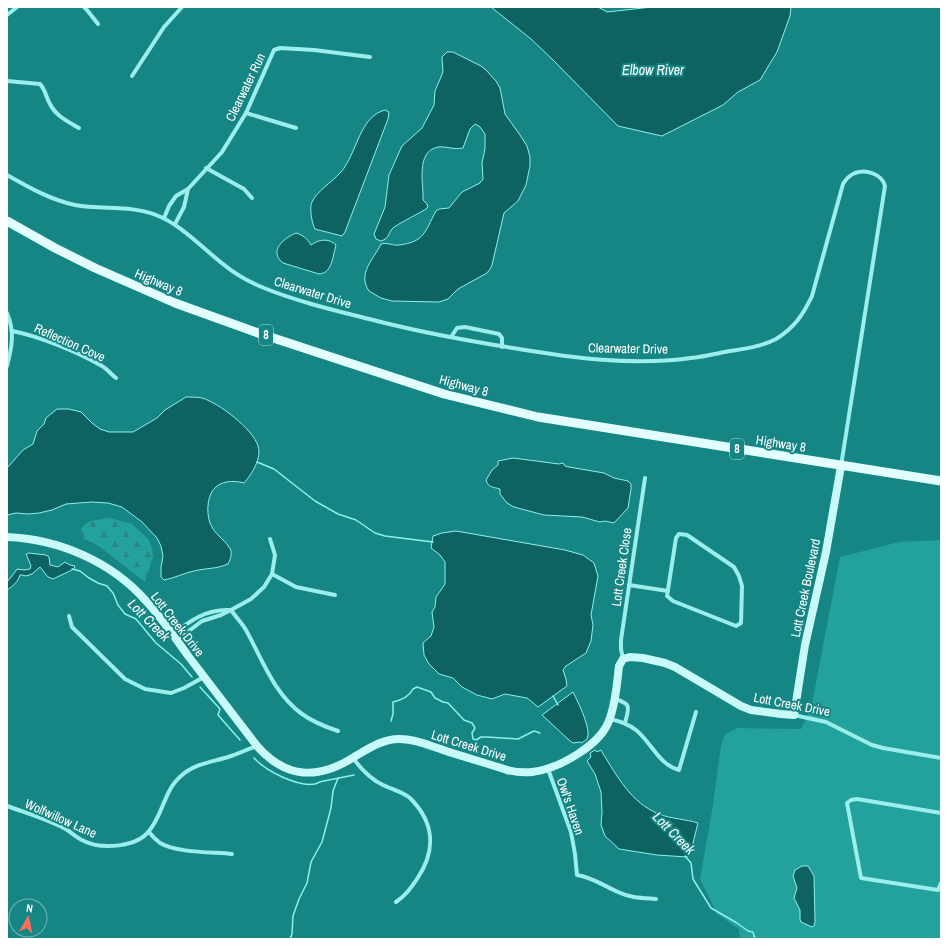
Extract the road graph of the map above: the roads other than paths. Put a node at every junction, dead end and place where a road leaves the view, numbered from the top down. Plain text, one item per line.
1 (17, 7) edge
2 (84, 7) edge
3 (182, 7) edge
4 (7, 15) edge
5 (98, 24) dead end
6 (370, 57) dead end
7 (132, 76) dead end
8 (7, 81) edge
9 (246, 113) junction
10 (79, 128) dead end
11 (296, 128) dead end
12 (206, 168) junction
13 (7, 175) edge
14 (188, 189) junction
15 (252, 198) dead end
16 (164, 218) junction
17 (7, 221) edge
18 (175, 224) junction
19 (7, 313) edge
20 (12, 331) junction
21 (451, 337) junction
22 (502, 347) junction
23 (7, 366) edge
24 (116, 378) dead end
25 (841, 466) junction
26 (645, 478) dead end
27 (941, 481) edge
28 (7, 537) edge
29 (270, 539) dead end
30 (272, 574) junction
31 (629, 585) junction
32 (668, 591) junction
33 (335, 595) dead end
34 (231, 610) junction
35 (69, 616) dead end
36 (174, 638) junction
37 (623, 659) junction
38 (204, 677) junction
39 (614, 698) junction
40 (696, 712) dead end
41 (794, 715) junction
42 (610, 719) junction
43 (625, 723) junction
44 (338, 731) dead end
45 (257, 746) junction
46 (353, 758) junction
47 (941, 758) edge
48 (548, 768) junction
49 (7, 806) edge
50 (941, 813) edge
51 (149, 832) junction
52 (232, 854) dead end
53 (941, 883) edge
54 (656, 899) dead end
55 (396, 902) dead end

1 - 4 street
2 - 5 street
3 - 7 street
6 - 9 street, Clearwater Run
8 - 10 street
9 - 11 street
9 - 12 street, Clearwater Run
12 - 14 street, Clearwater Run
12 - 15 street
13 - 16 street, Clearwater Drive
14 - 16 street, Clearwater Run
14 - 18 street, Clearwater Run
16 - 18 street, Clearwater Drive
17 - 25 main road, Highway 8 / 8
18 - 21 street, Clearwater Drive
19 - 20 street
20 - 23 street
20 - 24 street, Reflection Cove
21 - 22 street, Clearwater Drive
21 - 22 street
22 - 25 street, Clearwater Drive
25 - 27 main road, Highway 8 / 8
25 - 41 street, Lott Creek Boulevard
26 - 31 street, Lott Creek Close
28 - 36 street, Lott Creek Drive
29 - 30 street
30 - 33 street
30 - 34 street
31 - 32 street
31 - 37 street, Lott Creek Close
32 - 32 street
34 - 36 street
34 - 36 street
34 - 44 street
35 - 38 street
36 - 38 street, Lott Creek Drive
37 - 39 street, Lott Creek Drive
37 - 41 street, Lott Creek Drive
38 - 45 street, Lott Creek Drive
39 - 42 street, Lott Creek Drive
39 - 43 street
40 - 43 street
41 - 47 street, Lott Creek Drive
42 - 43 street
42 - 48 street, Lott Creek Drive
45 - 46 street, Lott Creek Drive
45 - 51 street
46 - 48 street, Lott Creek Drive
46 - 55 street
48 - 54 street, Owl's Haven
49 - 51 street, Wolfwillow Lane
50 - 53 street
51 - 52 street

